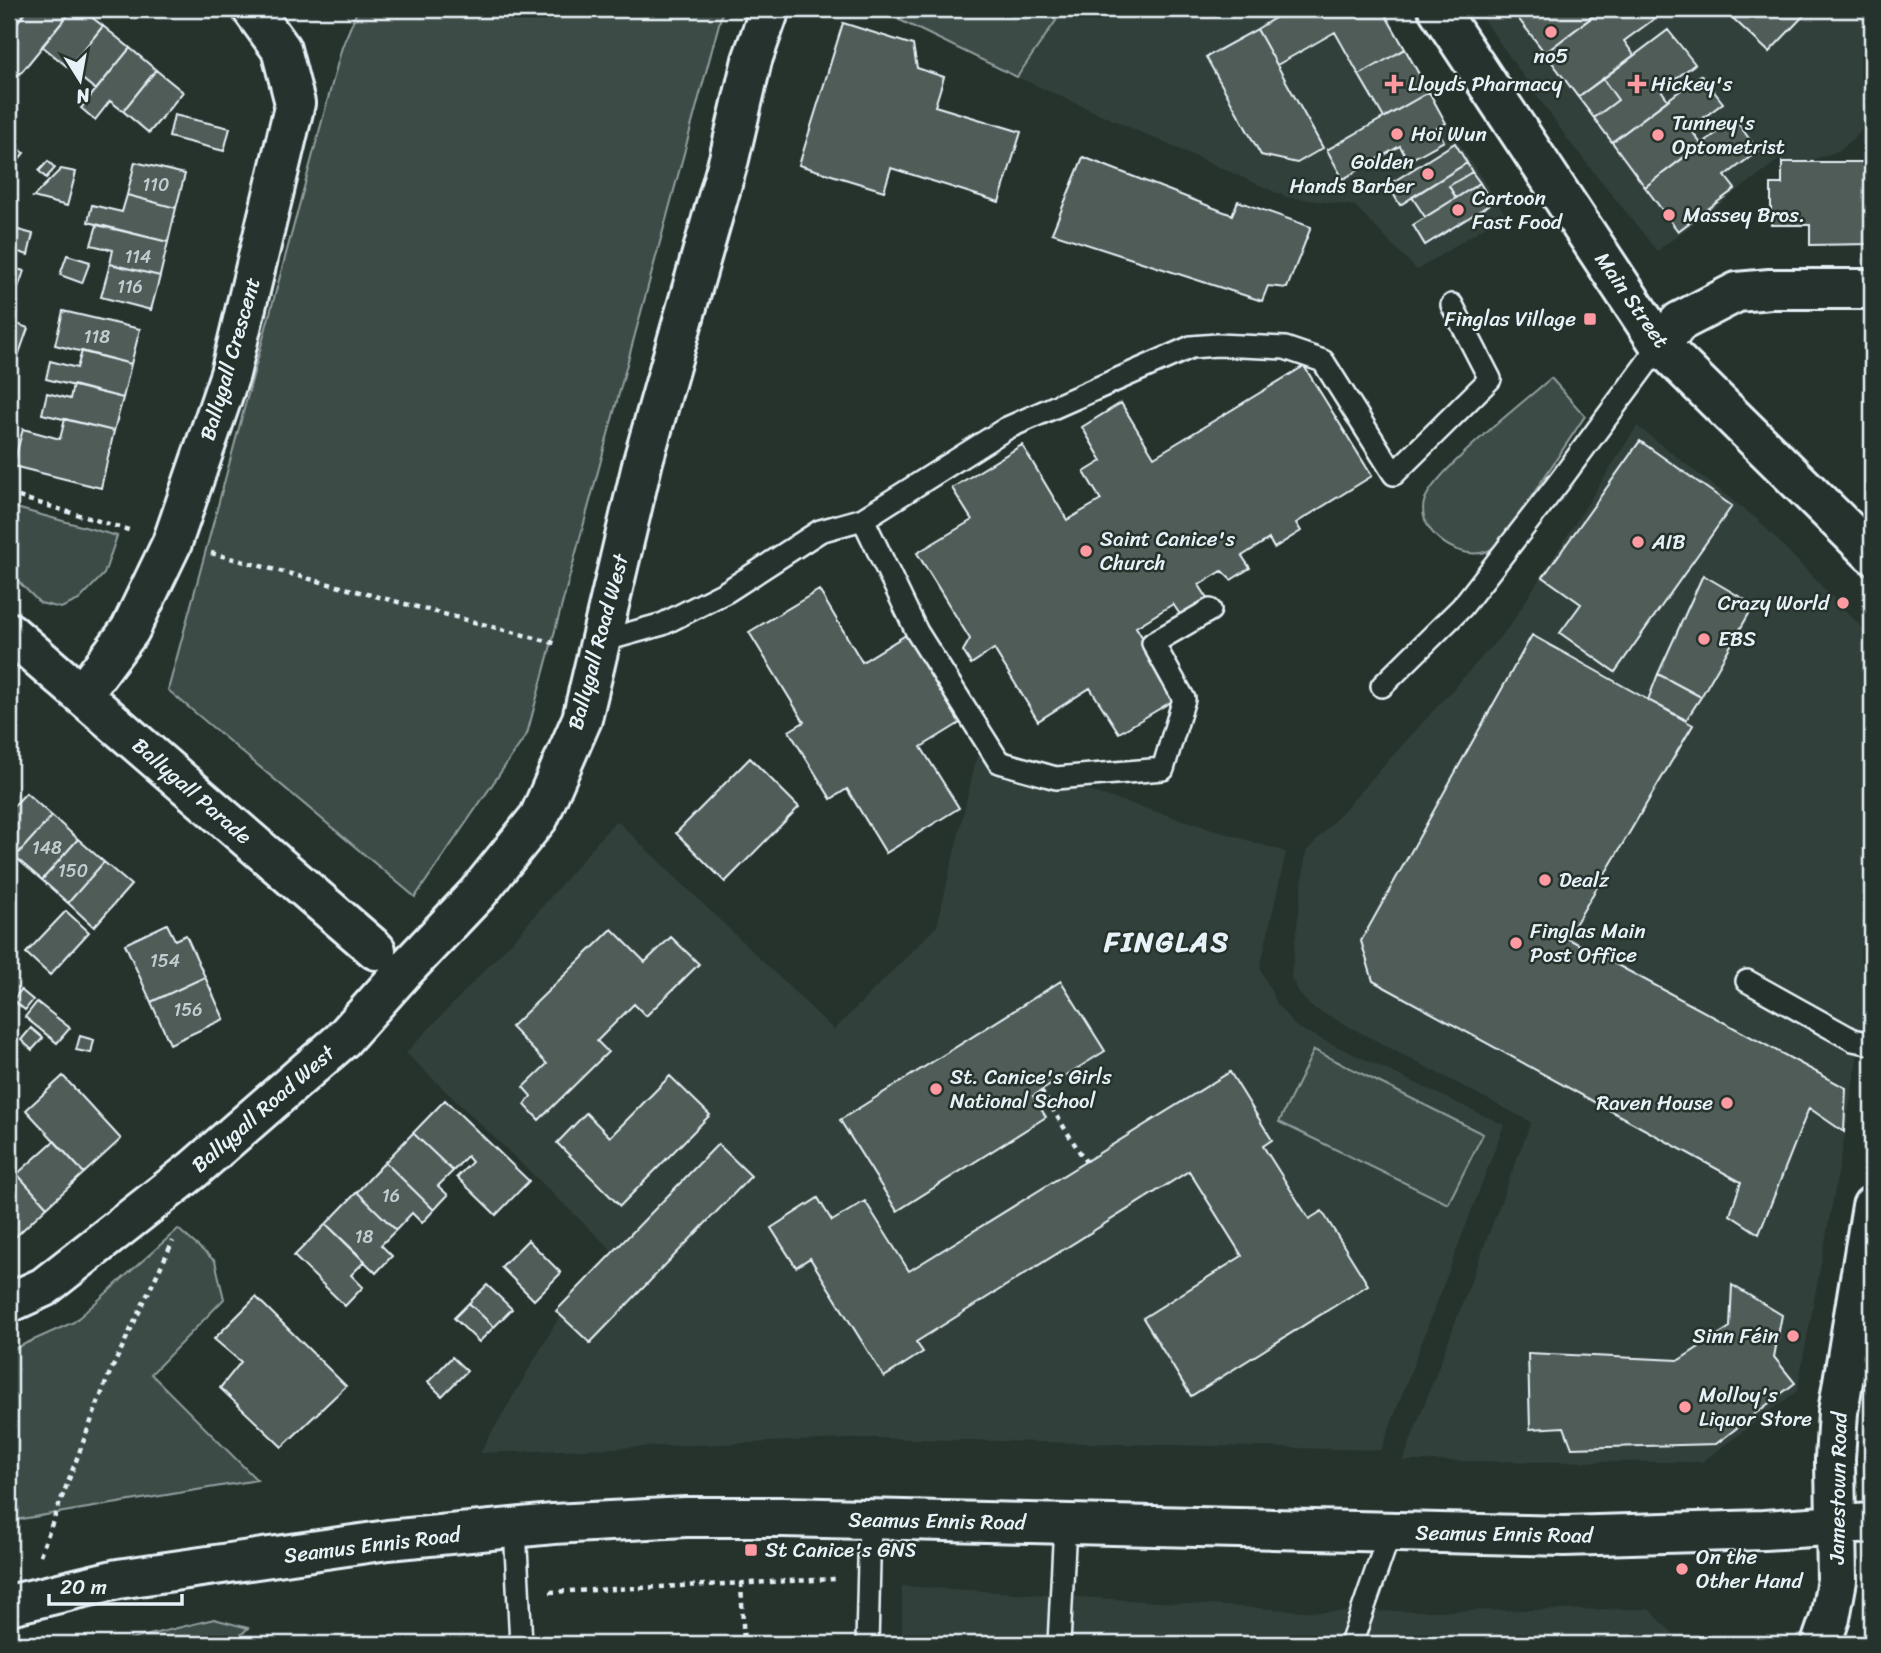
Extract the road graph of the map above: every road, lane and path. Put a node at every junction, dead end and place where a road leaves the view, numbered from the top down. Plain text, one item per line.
1 (251, 9) edge
2 (770, 9) edge
3 (1438, 9) edge
4 (1872, 289) edge
5 (1452, 305) dead end
6 (1660, 345) junction
7 (9, 494) edge
8 (863, 519) junction
9 (172, 543) junction
10 (1872, 554) edge
11 (1210, 610) dead end
12 (9, 632) edge
13 (584, 644) junction
14 (1382, 686) dead end
15 (82, 694) junction
16 (376, 950) dead end
17 (1747, 981) dead end
18 (1872, 1044) edge
19 (1041, 1091) dead end
20 (1086, 1161) dead end
21 (193, 1170) junction
22 (1872, 1206) edge
23 (9, 1303) edge
24 (870, 1520) junction
25 (1065, 1524) junction
26 (1854, 1524) edge
27 (515, 1528) junction
28 (1390, 1532) junction
29 (868, 1578) junction
30 (741, 1583) junction
31 (518, 1593) junction
32 (24, 1602) edge
33 (520, 1644) edge
34 (744, 1644) edge
35 (867, 1644) edge
36 (1059, 1644) edge
37 (1351, 1644) edge
38 (1821, 1644) edge

1 - 9 street, Ballygall Crescent
2 - 13 street, Ballygall Road West
3 - 6 street, Main Street
4 - 6 street
5 - 8 lane
6 - 10 street, Main Street
6 - 14 lane
7 - 9 path
8 - 11 lane
8 - 13 lane
9 - 13 path
9 - 15 street, Ballygall Crescent
12 - 15 street, Ballygall Parade
13 - 21 street, Ballygall Road West
15 - 16 street, Ballygall Parade
17 - 18 lane
19 - 20 path
21 - 23 street, Ballygall Road West
21 - 32 path
22 - 26 street, Jamestown Road
24 - 25 street, Seamus Ennis Road
24 - 27 street, Seamus Ennis Road
24 - 29 lane
25 - 28 street, Seamus Ennis Road
25 - 36 lane
26 - 28 street, Seamus Ennis Road
26 - 38 street, Jamestown Road
27 - 31 lane
27 - 32 street, Seamus Ennis Road
28 - 37 lane
29 - 30 path
29 - 35 lane
30 - 31 path
30 - 34 path
31 - 33 lane

